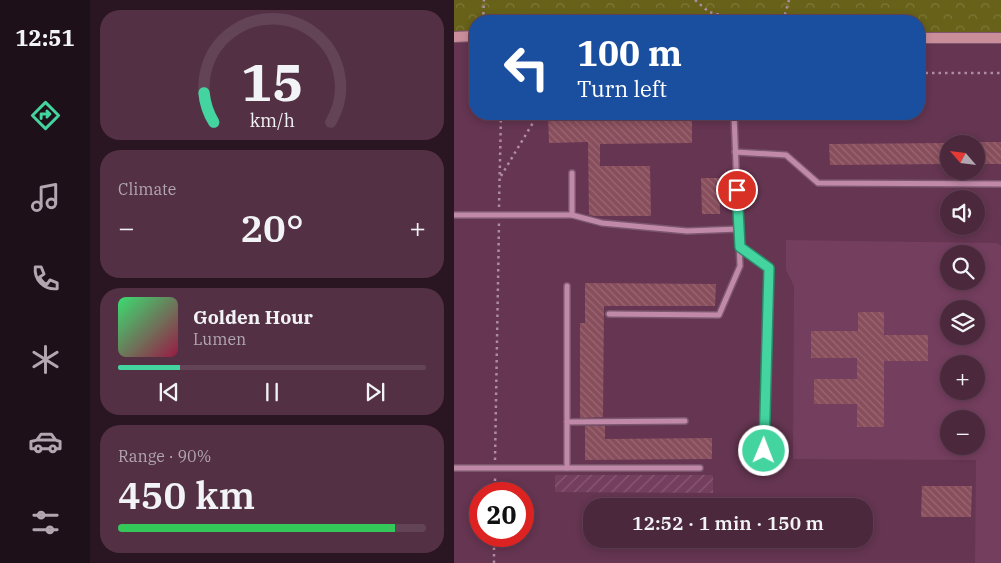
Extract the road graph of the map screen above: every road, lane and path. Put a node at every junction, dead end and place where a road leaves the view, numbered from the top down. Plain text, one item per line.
1 (484, 0) edge
2 (695, 0) edge
3 (790, 0) edge
4 (483, 15) edge
5 (720, 15) edge
6 (785, 15) edge
7 (469, 36) edge
8 (454, 37) edge
9 (925, 38) edge
10 (1001, 38) edge
11 (925, 73) edge
12 (1001, 73) edge
13 (501, 120) edge
14 (535, 120) edge
15 (734, 120) edge
16 (735, 152) junction
17 (572, 174) dead end
18 (500, 177) junction
19 (1001, 184) edge
20 (454, 215) edge
21 (499, 215) junction
22 (572, 215) junction
23 (739, 229) junction
24 (740, 247) junction
25 (567, 286) dead end
26 (609, 314) dead end
27 (685, 421) dead end
28 (567, 422) junction
29 (764, 451) dead end
30 (454, 468) edge
31 (495, 468) junction
32 (567, 468) junction
33 (700, 468) dead end
34 (494, 482) edge
35 (494, 547) edge
36 (494, 563) edge

1 - 4 path
2 - 5 path
3 - 6 path
7 - 8 street
9 - 10 street
11 - 12 path
13 - 18 path
14 - 18 path
15 - 16 lane
16 - 19 lane
16 - 23 lane
17 - 22 lane
18 - 21 path
20 - 21 lane
21 - 22 lane
21 - 31 path
22 - 23 lane
23 - 24 lane
24 - 26 lane
24 - 29 lane
25 - 28 lane
27 - 28 lane
28 - 32 lane
30 - 31 lane
31 - 32 lane
31 - 34 path
32 - 33 lane
35 - 36 path

